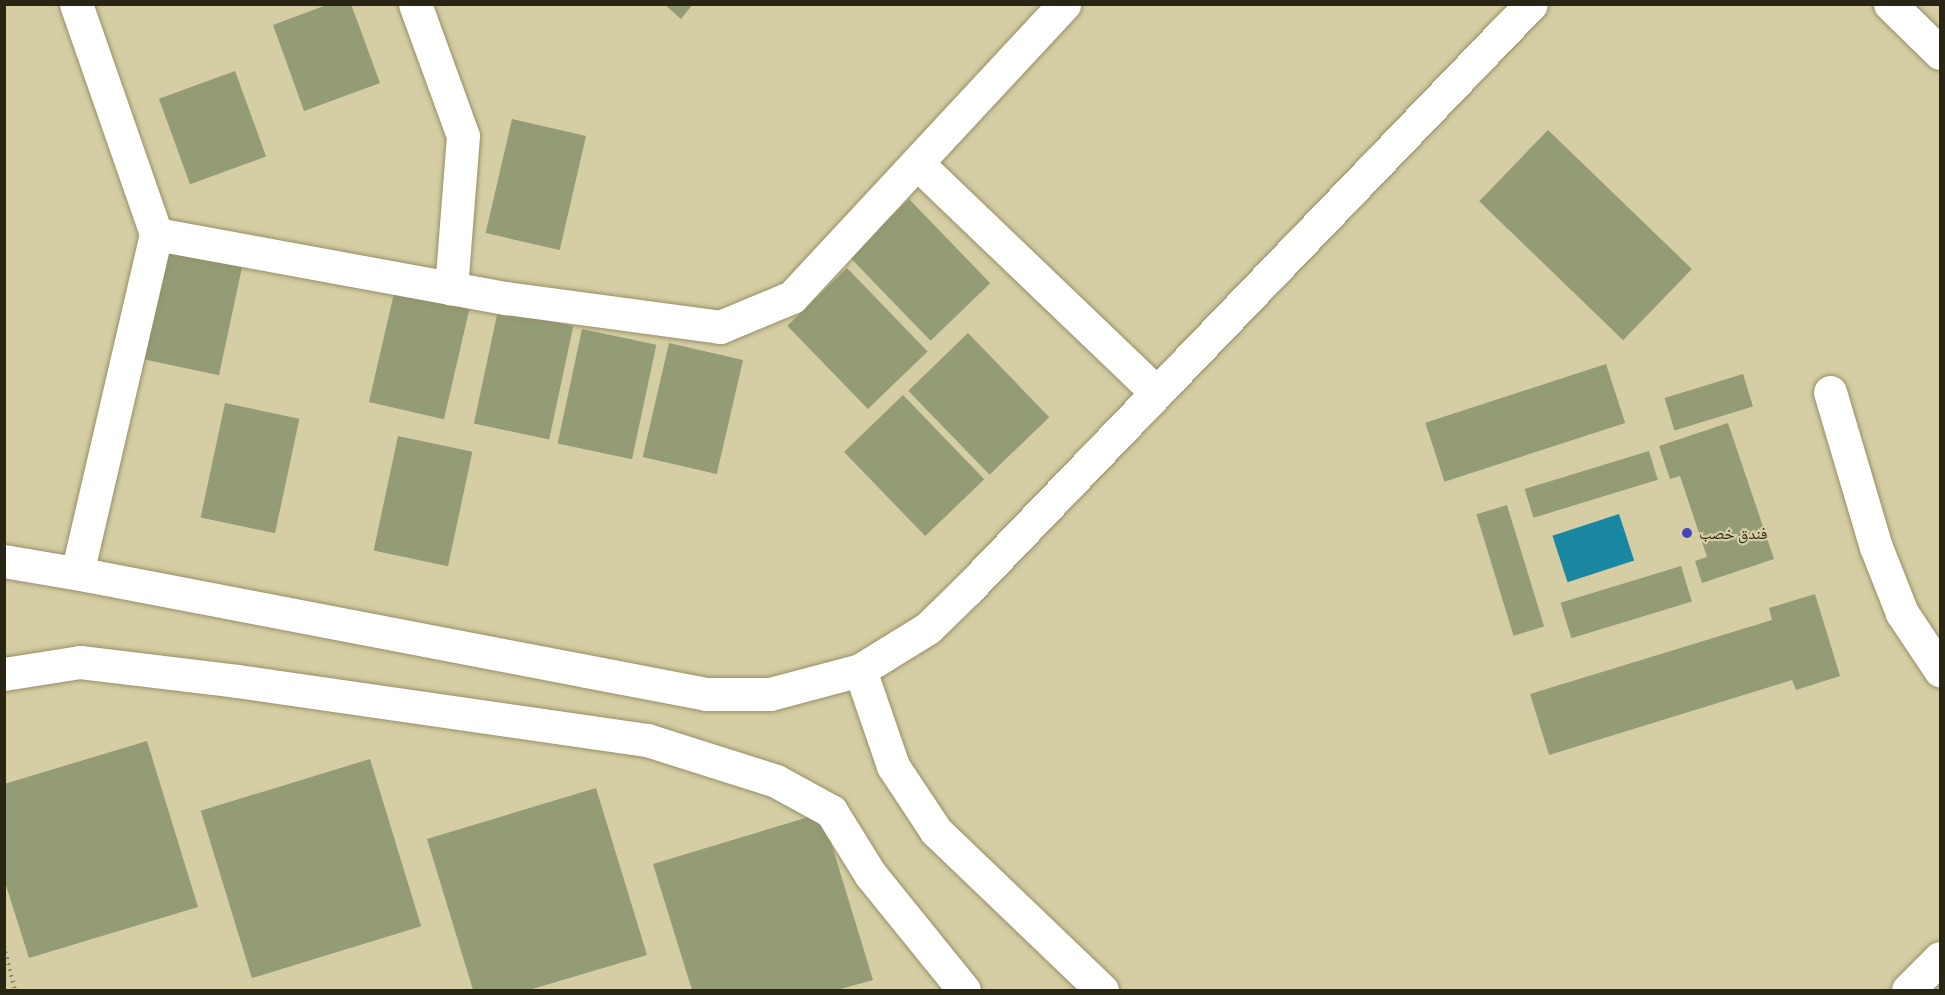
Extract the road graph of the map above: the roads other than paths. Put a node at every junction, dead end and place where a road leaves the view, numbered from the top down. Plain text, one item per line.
1 (76, 4) edge
2 (415, 4) edge
3 (1064, 4) edge
4 (1890, 4) edge
5 (1529, 5) edge
6 (1941, 53) edge
7 (917, 163) junction
8 (156, 234) junction
9 (451, 289) junction
10 (1830, 392) dead end
11 (1157, 393) junction
12 (4, 561) edge
13 (77, 573) junction
14 (860, 670) junction
15 (1941, 670) edge
16 (4, 674) edge
17 (1941, 958) edge
18 (964, 990) edge
19 (1102, 990) edge
20 (1908, 990) edge

1 - 8 main road
2 - 9 main road
3 - 7 main road
4 - 6 main road
5 - 11 main road
7 - 9 main road
7 - 11 main road
8 - 9 main road
8 - 13 main road
10 - 15 main road
11 - 14 main road
12 - 13 main road
13 - 14 main road
14 - 19 main road
16 - 18 main road
17 - 20 main road

